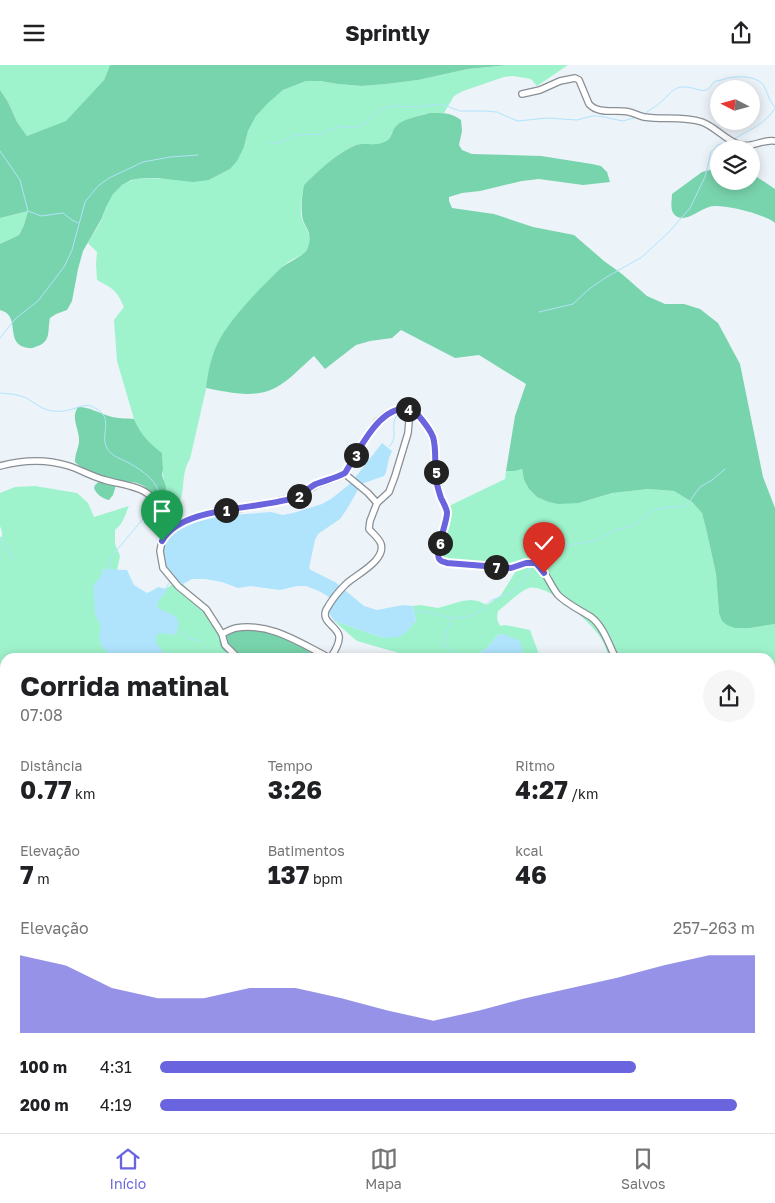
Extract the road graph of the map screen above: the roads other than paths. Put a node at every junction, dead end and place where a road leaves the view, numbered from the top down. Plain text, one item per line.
1 (522, 95) dead end
2 (775, 141) edge
3 (410, 409) junction
4 (0, 467) edge
5 (345, 473) junction
6 (377, 503) junction
7 (168, 533) junction
8 (222, 634) junction
9 (232, 653) edge
10 (322, 653) edge
11 (332, 653) edge
12 (613, 653) edge

1 - 2 street
3 - 5 street
3 - 6 street
3 - 12 street
4 - 7 street
5 - 6 street
5 - 7 street
6 - 11 street
7 - 8 street
8 - 9 street
8 - 10 street

